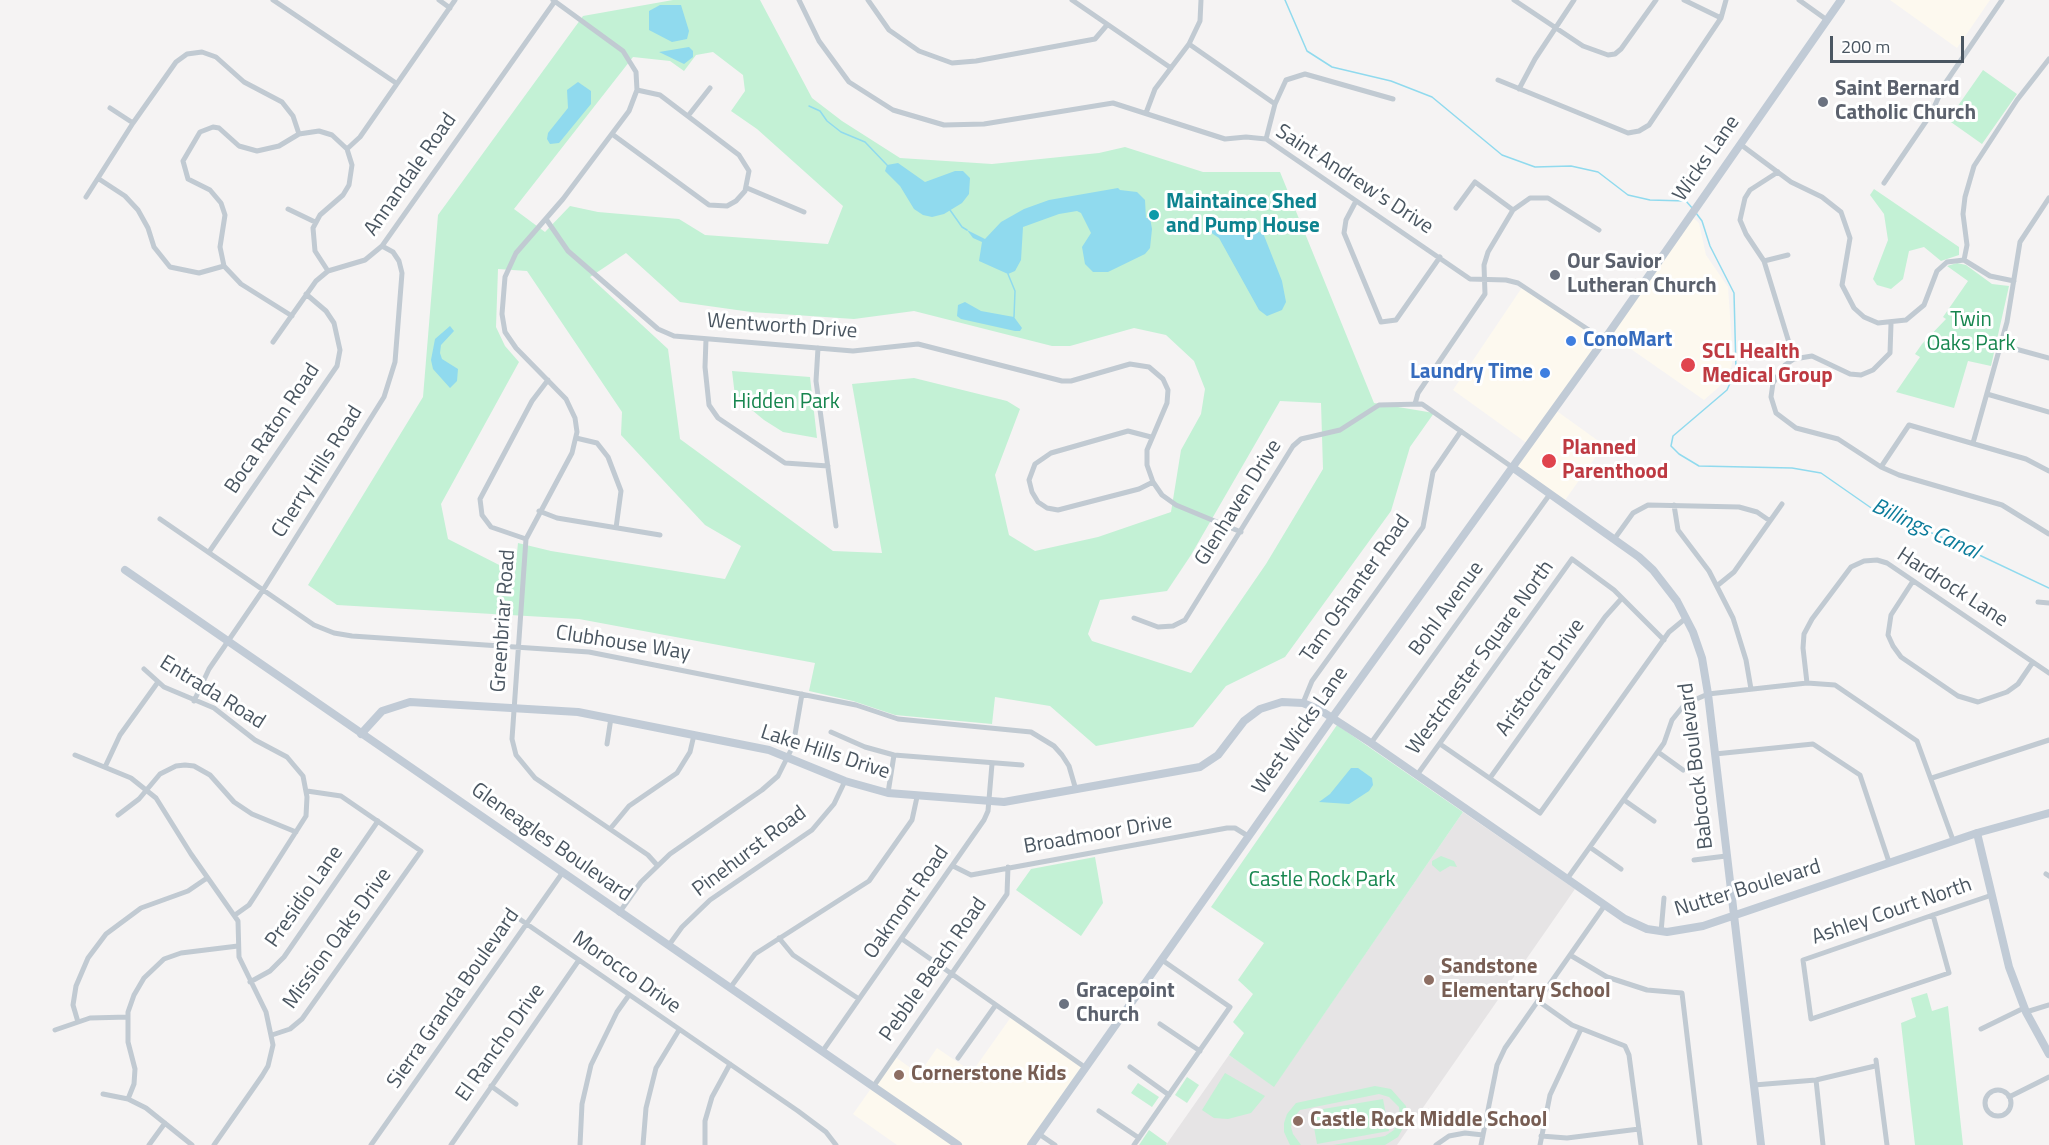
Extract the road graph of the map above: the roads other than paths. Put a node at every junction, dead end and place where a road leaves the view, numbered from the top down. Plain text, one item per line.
1 (273, 0) edge
2 (438, 0) edge
3 (455, 0) edge
4 (554, 0) edge
5 (799, 0) edge
6 (868, 0) edge
7 (1072, 0) edge
8 (1201, 0) edge
9 (1514, 0) edge
10 (1574, 0) edge
11 (1656, 0) edge
12 (1684, 0) edge
13 (1726, 0) edge
14 (1799, 0) edge
15 (1841, 0) edge
16 (2002, 0) edge
17 (450, 8) junction
18 (1721, 18) junction
19 (1827, 20) junction
20 (1107, 25) junction
21 (1554, 28) junction
22 (1190, 44) junction
23 (2049, 59) edge
24 (1170, 68) junction
25 (1498, 80) dead end
26 (396, 83) junction
27 (710, 87) dead end
28 (1520, 89) junction
29 (637, 90) junction
30 (1393, 99) dead end
31 (1275, 104) junction
32 (110, 108) dead end
33 (1146, 113) junction
34 (688, 116) junction
35 (133, 123) junction
36 (299, 134) junction
37 (612, 134) junction
38 (1266, 139) junction
39 (1740, 144) junction
40 (348, 149) junction
41 (1778, 172) junction
42 (99, 178) junction
43 (1884, 183) dead end
44 (747, 188) junction
45 (86, 197) dead end
46 (2049, 198) edge
47 (1356, 201) junction
48 (1456, 208) dead end
49 (288, 209) dead end
50 (1513, 210) junction
51 (804, 213) dead end
52 (546, 219) junction
53 (315, 222) junction
54 (1599, 230) dead end
55 (382, 246) junction
56 (1788, 255) dead end
57 (1440, 257) junction
58 (1964, 260) junction
59 (1764, 261) junction
60 (224, 266) junction
61 (328, 271) junction
62 (1486, 280) junction
63 (2014, 281) junction
64 (306, 294) junction
65 (292, 316) junction
66 (1891, 324) junction
67 (706, 339) junction
68 (1604, 340) junction
69 (273, 342) dead end
70 (2001, 345) junction
71 (818, 348) junction
72 (2049, 358) edge
73 (1794, 359) junction
74 (548, 380) junction
75 (1987, 394) junction
76 (1415, 404) junction
77 (2049, 412) edge
78 (1461, 431) junction
79 (1151, 436) junction
80 (576, 438) junction
81 (1973, 443) junction
82 (828, 466) junction
83 (1881, 466) junction
84 (1512, 467) junction
85 (2049, 471) edge
86 (1154, 482) junction
87 (1550, 494) junction
88 (1782, 504) dead end
89 (1674, 505) junction
90 (539, 511) junction
91 (160, 519) dead end
92 (1770, 521) junction
93 (836, 526) dead end
94 (616, 528) junction
95 (1241, 532) junction
96 (2049, 534) edge
97 (660, 535) dead end
98 (1615, 538) junction
99 (526, 539) junction
100 (209, 552) junction
101 (125, 570) dead end
102 (1913, 581) junction
103 (1718, 585) junction
104 (263, 590) junction
105 (1622, 598) junction
106 (2038, 602) dead end
107 (2049, 603) edge
108 (1134, 618) dead end
109 (1686, 618) junction
110 (1664, 640) junction
111 (228, 642) junction
112 (518, 645) junction
113 (2033, 662) junction
114 (144, 669) dead end
115 (2049, 673) edge
116 (158, 682) junction
117 (1807, 683) junction
118 (1751, 689) junction
119 (802, 694) junction
120 (1708, 694) junction
121 (194, 701) junction
122 (1303, 703) junction
123 (514, 709) junction
124 (611, 718) junction
125 (1332, 718) junction
126 (831, 732) dead end
127 (361, 734) junction
128 (694, 735) junction
129 (2049, 740) edge
130 (1371, 743) junction
131 (607, 744) dead end
132 (1440, 744) junction
133 (1658, 752) junction
134 (1715, 754) junction
135 (75, 755) dead end
136 (894, 755) junction
137 (788, 757) junction
138 (992, 764) junction
139 (1022, 765) dead end
140 (105, 767) junction
141 (1683, 770) dead end
142 (1417, 775) junction
143 (1490, 778) junction
144 (1932, 778) junction
145 (845, 781) junction
146 (146, 788) junction
147 (1077, 790) junction
148 (307, 791) junction
149 (888, 793) junction
150 (917, 797) junction
151 (1624, 800) junction
152 (988, 802) junction
153 (2049, 813) edge
154 (118, 815) dead end
155 (378, 821) junction
156 (1654, 821) dead end
157 (610, 829) junction
158 (297, 832) junction
159 (1977, 833) junction
160 (1248, 836) junction
161 (1953, 840) junction
162 (1591, 848) junction
163 (1726, 856) junction
164 (1694, 861) dead end
165 (1889, 862) junction
166 (657, 865) junction
167 (953, 866) junction
168 (1008, 867) junction
169 (1620, 869) dead end
170 (563, 872) junction
171 (207, 878) junction
172 (1567, 879) junction
173 (1992, 895) junction
174 (1664, 898) dead end
175 (1605, 905) junction
176 (505, 909) dead end
177 (619, 913) junction
178 (235, 915) junction
179 (1933, 915) junction
180 (1733, 916) junction
181 (528, 924) junction
182 (1660, 932) junction
183 (779, 938) junction
184 (902, 939) junction
185 (669, 945) junction
186 (238, 946) junction
187 (1570, 955) junction
188 (579, 960) junction
189 (1162, 960) junction
190 (951, 974) junction
191 (250, 982) junction
192 (730, 988) junction
193 (629, 995) junction
194 (859, 999) junction
195 (1538, 1001) junction
196 (2049, 1005) edge
197 (995, 1006) junction
198 (2025, 1010) junction
199 (128, 1017) junction
200 (78, 1022) junction
201 (1160, 1024) dead end
202 (1581, 1029) junction
203 (1981, 1029) dead end
204 (55, 1030) dead end
205 (679, 1030) junction
206 (272, 1035) junction
207 (1200, 1051) junction
208 (822, 1052) junction
209 (2049, 1054) edge
210 (958, 1058) dead end
211 (730, 1064) junction
212 (1130, 1067) dead end
213 (1086, 1068) junction
214 (2049, 1077) edge
215 (1816, 1080) junction
216 (1754, 1085) junction
217 (492, 1086) junction
218 (873, 1087) junction
219 (103, 1094) dead end
220 (1169, 1095) junction
221 (2009, 1097) junction
222 (128, 1099) junction
223 (516, 1104) dead end
224 (1099, 1111) dead end
225 (165, 1123) junction
226 (1639, 1129) junction
227 (1039, 1134) junction
228 (1483, 1135) junction
229 (1541, 1136) junction
230 (1139, 1138) junction
231 (149, 1145) edge
232 (192, 1145) edge
233 (214, 1145) edge
234 (372, 1145) edge
235 (451, 1145) edge
236 (580, 1145) edge
237 (643, 1145) edge
238 (705, 1145) edge
239 (836, 1145) edge
240 (958, 1145) edge
241 (1032, 1145) edge
242 (1054, 1145) edge
243 (1134, 1145) edge
244 (1436, 1145) edge
245 (1481, 1145) edge
246 (1540, 1145) edge
247 (1641, 1145) edge
248 (1700, 1145) edge
249 (1761, 1145) edge
250 (1823, 1145) edge
251 (1887, 1145) edge

1 - 26 street
2 - 17 street
3 - 17 street
4 - 29 street
4 - 55 street, Annandale Road
5 - 33 street, Saint Andrew's Drive
6 - 20 street
7 - 20 street
8 - 22 street
9 - 21 street
10 - 21 street
11 - 21 street
12 - 18 street
13 - 18 street
14 - 19 street
15 - 19 street, Wicks Lane
16 - 43 street
17 - 26 street
18 - 28 street
19 - 39 street, Wicks Lane
20 - 24 street
21 - 28 street
22 - 24 street
22 - 31 street
23 - 58 street
24 - 33 street
25 - 28 street
26 - 40 street
27 - 34 street
29 - 34 street
29 - 37 street
30 - 31 street
31 - 38 street
32 - 35 street
33 - 38 street, Saint Andrew's Drive
34 - 44 street
35 - 36 street
35 - 42 street
36 - 40 street
36 - 60 street
37 - 44 street
37 - 52 street
38 - 47 street, Saint Andrew's Drive
39 - 41 street
39 - 68 street, Wicks Lane
40 - 53 street
41 - 59 street
41 - 66 street
42 - 45 street
42 - 60 street
44 - 51 street
46 - 63 street
47 - 57 street, Saint Andrew's Drive
47 - 57 street
48 - 50 street
49 - 53 street
50 - 54 street
50 - 62 street
52 - 67 street, Wentworth Drive
52 - 74 street
53 - 61 street
55 - 61 street, Annandale Road
55 - 104 street, Cherry Hills Road
56 - 59 street
57 - 62 street, Saint Andrew's Drive
58 - 63 street
58 - 66 street
59 - 73 street
60 - 65 street
61 - 64 street, Annandale Road
62 - 68 street, Saint Andrew's Drive
62 - 76 street
63 - 70 street
64 - 65 street, Annandale Road
64 - 100 street, Boca Raton Road
65 - 69 street, Annandale Road
66 - 73 street
67 - 71 street, Wentworth Drive
67 - 82 street
68 - 84 street, West Wicks Lane
70 - 72 street
70 - 75 street
71 - 79 street, Wentworth Drive
71 - 82 street
73 - 83 street
74 - 80 street
74 - 99 street
75 - 77 street
75 - 81 street
76 - 78 street, Glenhaven Drive
76 - 95 street, Glenhaven Drive
78 - 84 street, Glenhaven Drive
78 - 122 street, Tam Oshanter Road
79 - 86 street, Wentworth Drive
79 - 86 street
80 - 90 street, Greenbriar Road
80 - 94 street
81 - 83 street
81 - 85 street
82 - 93 street
83 - 96 street
84 - 87 street, Babcock Boulevard
84 - 125 street, West Wicks Lane
86 - 95 street
87 - 98 street, Babcock Boulevard
87 - 130 street, Bohl Avenue
88 - 92 street
89 - 92 street
89 - 98 street
89 - 103 street
90 - 94 street
90 - 99 street, Greenbriar Road
91 - 100 street, Clubhouse Way
92 - 103 street
94 - 97 street
95 - 108 street, Glenhaven Drive
98 - 109 street, Babcock Boulevard
99 - 112 street, Greenbriar Road
100 - 104 street, Clubhouse Way
101 - 111 street, Gleneagles Boulevard
102 - 113 street, Hardrock Lane
102 - 113 street
102 - 117 street, Hardrock Lane
103 - 118 street
104 - 111 street, Cherry Hills Road
104 - 112 street, Clubhouse Way
105 - 110 street
105 - 132 street, Westchester Square North
105 - 143 street, Aristocrat Drive
106 - 107 street
109 - 110 street
109 - 120 street, Babcock Boulevard
110 - 143 street
111 - 121 street, Cherry Hills Road
111 - 127 street, Gleneagles Boulevard
112 - 119 street, Clubhouse Way
112 - 123 street, Greenbriar Road
113 - 115 street, Hardrock Lane
114 - 116 street, Entrada Road
116 - 121 street, Entrada Road
116 - 140 street
117 - 118 street
117 - 144 street
118 - 120 street
119 - 137 street
119 - 147 street, Clubhouse Way
120 - 133 street
120 - 134 street, Babcock Boulevard
121 - 148 street, Entrada Road
122 - 125 street
122 - 147 street, Lake Hills Drive
123 - 124 street, Lake Hills Drive
123 - 127 street, Lake Hills Drive
123 - 157 street, Greenbriar Road
124 - 128 street, Lake Hills Drive
124 - 131 street
125 - 130 street, Nutter Boulevard
125 - 160 street, West Wicks Lane
126 - 136 street
127 - 170 street, Gleneagles Boulevard
128 - 137 street, Lake Hills Drive
128 - 157 street
129 - 144 street
130 - 142 street, Nutter Boulevard
132 - 142 street, Westchester Square North
132 - 143 street
133 - 141 street
133 - 151 street
134 - 163 street, Babcock Boulevard
134 - 165 street
135 - 140 street
136 - 138 street
136 - 149 street
137 - 145 street, Lake Hills Drive
137 - 166 street
138 - 139 street
138 - 152 street, Oakmont Road
140 - 146 street
142 - 172 street, Nutter Boulevard
144 - 161 street
145 - 149 street, Lake Hills Drive
145 - 185 street, Pinehurst Road
146 - 154 street
146 - 158 street
146 - 171 street
147 - 152 street, Lake Hills Drive
148 - 155 street
148 - 158 street
149 - 150 street, Lake Hills Drive
150 - 152 street, Lake Hills Drive
150 - 183 street
151 - 156 street
151 - 162 street
152 - 167 street, Oakmont Road
153 - 159 street, Nutter Boulevard
155 - 191 street, Presidio Lane
155 - 206 street, Mission Oaks Drive
157 - 166 street, Greenbriar Road
158 - 178 street
159 - 161 street, Nutter Boulevard
159 - 173 street
160 - 168 street, Broadmoor Drive
160 - 189 street, West Wicks Lane
161 - 165 street, Nutter Boulevard
162 - 169 street
162 - 172 street
163 - 164 street
163 - 180 street, Babcock Boulevard
165 - 180 street, Nutter Boulevard
166 - 177 street
167 - 168 street, Broadmoor Drive
167 - 184 street, Oakmont Road
168 - 190 street, Pebble Beach Road
170 - 177 street, Gleneagles Boulevard
170 - 181 street, Sierra Granda Boulevard
171 - 178 street
171 - 200 street
172 - 175 street, Nutter Boulevard
173 - 179 street, Ashley Court North
173 - 198 street
174 - 182 street
175 - 182 street, Nutter Boulevard
175 - 187 street
176 - 181 street, Morocco Drive
177 - 185 street, Gleneagles Boulevard
178 - 186 street
179 - 179 street, Ashley Court North
180 - 182 street, Nutter Boulevard
180 - 216 street, Babcock Boulevard
181 - 188 street, Morocco Drive
181 - 234 street, Sierra Granda Boulevard
183 - 192 street
183 - 194 street
184 - 190 street
184 - 194 street, Oakmont Road
185 - 192 street, Gleneagles Boulevard
186 - 191 street
186 - 199 street
187 - 195 street
187 - 248 street
188 - 193 street, Morocco Drive
188 - 217 street, El Rancho Drive
189 - 207 street
189 - 213 street, West Wicks Lane
190 - 197 street
190 - 218 street, Pebble Beach Road
191 - 206 street
192 - 208 street, Gleneagles Boulevard
193 - 205 street, Morocco Drive
193 - 236 street
194 - 208 street, Oakmont Road
195 - 202 street
195 - 228 street
196 - 198 street
197 - 210 street
197 - 213 street
198 - 203 street
198 - 209 street
199 - 200 street
199 - 222 street
200 - 204 street
201 - 207 street
202 - 226 street
202 - 229 street
205 - 211 street, Morocco Drive
205 - 237 street
206 - 233 street
207 - 220 street
208 - 218 street, Gleneagles Boulevard
211 - 238 street
211 - 239 street, Morocco Drive
212 - 220 street
213 - 227 street, West Wicks Lane
214 - 221 street
215 - 216 street
215 - 250 street
215 - 251 street
216 - 249 street, Babcock Boulevard
217 - 223 street
217 - 235 street, El Rancho Drive
218 - 240 street, Gleneagles Boulevard
219 - 222 street
220 - 230 street
221 - 221 street
222 - 225 street
224 - 230 street
225 - 231 street
225 - 232 street
226 - 229 street
226 - 247 street
227 - 241 street, West Wicks Lane
227 - 242 street
228 - 244 street
228 - 245 street
229 - 246 street
230 - 243 street

